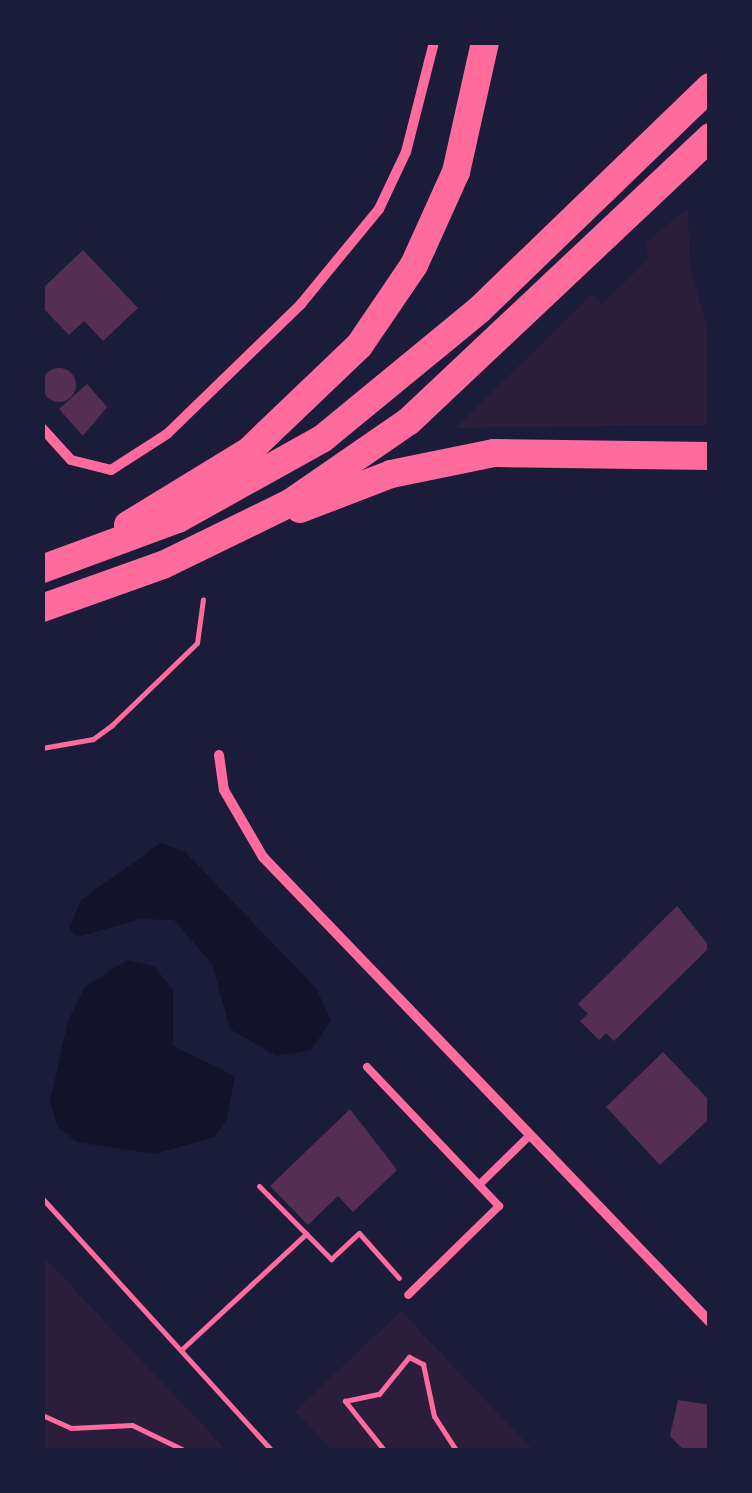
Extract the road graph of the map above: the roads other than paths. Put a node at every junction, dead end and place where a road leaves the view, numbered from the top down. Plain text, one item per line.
1 (434, 42) edge
2 (485, 42) edge
3 (710, 86) edge
4 (710, 136) edge
5 (42, 428) edge
6 (710, 456) edge
7 (193, 550) junction
8 (76, 558) junction
9 (42, 569) edge
10 (42, 608) edge
11 (219, 755) dead end
12 (367, 1068) dead end
13 (530, 1135) junction
14 (479, 1185) junction
15 (410, 1293) road end
16 (710, 1322) edge

1 - 5 street
2 - 8 highway
3 - 8 highway
4 - 7 highway
6 - 7 highway
7 - 10 highway
8 - 9 highway
11 - 13 street
12 - 14 lane
13 - 14 lane
13 - 16 street
14 - 15 lane

